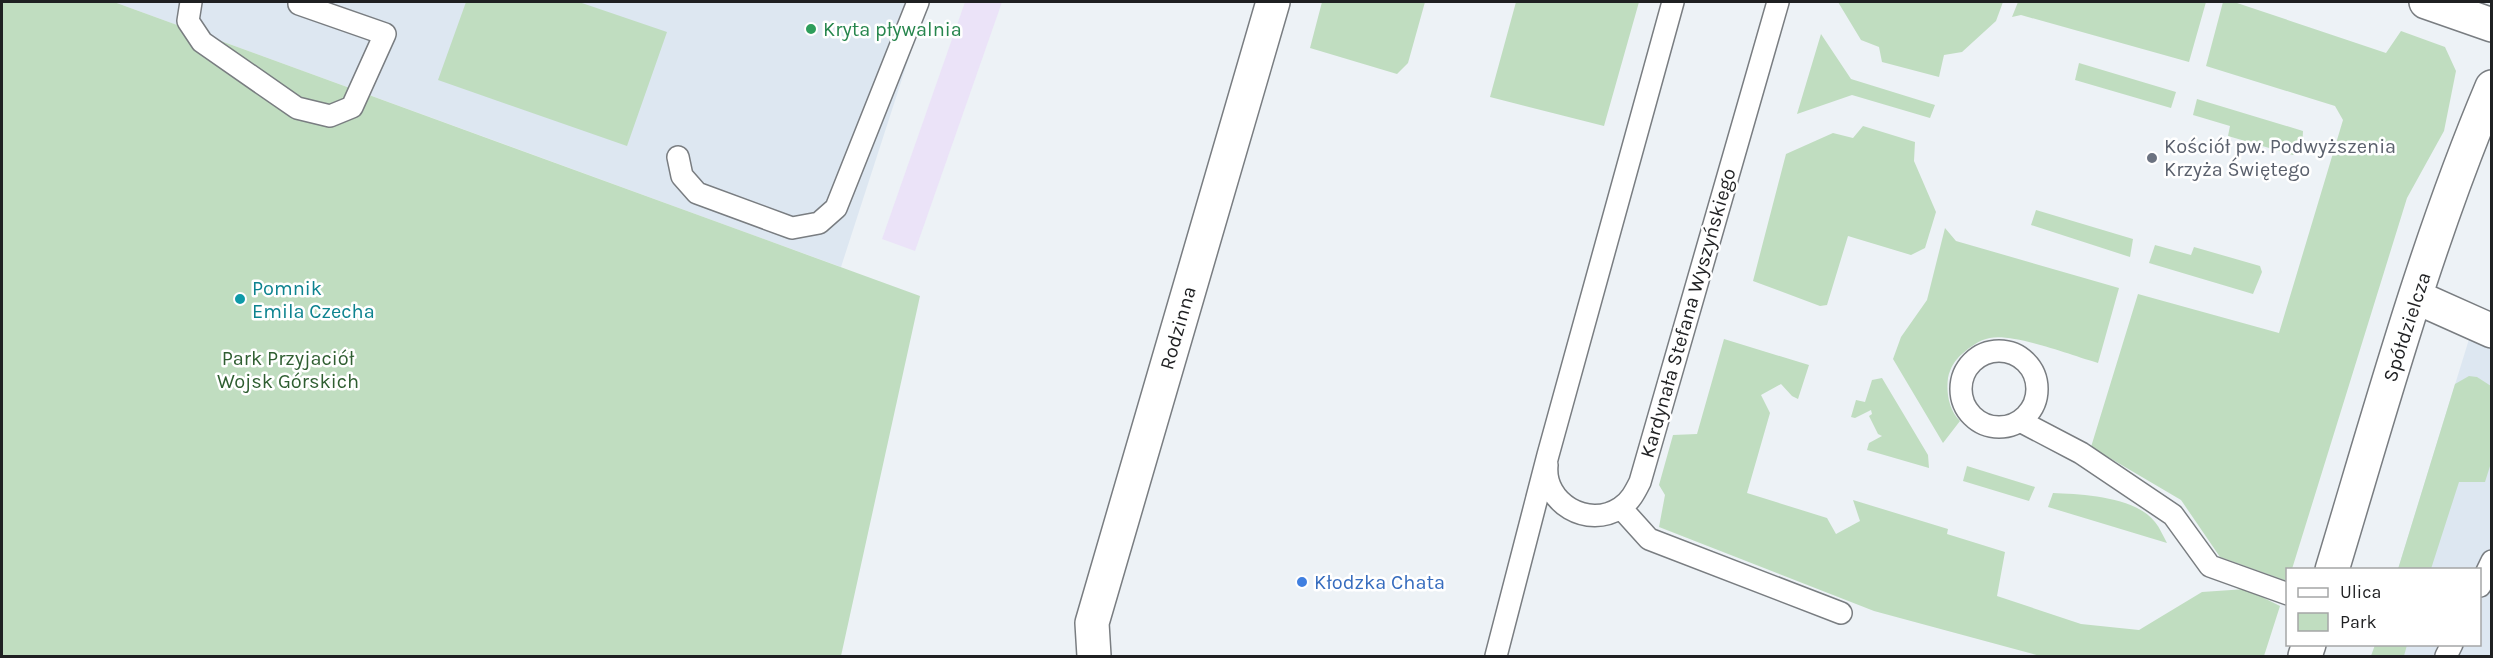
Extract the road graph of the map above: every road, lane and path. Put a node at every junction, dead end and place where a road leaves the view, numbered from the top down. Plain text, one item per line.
1 (191, 2) edge
2 (918, 2) edge
3 (1273, 2) edge
4 (1673, 2) edge
5 (1778, 2) edge
6 (2426, 2) edge
7 (299, 4) dead end
8 (2492, 25) edge
9 (2492, 87) edge
10 (678, 157) dead end
11 (2416, 297) junction
12 (2492, 331) edge
13 (2020, 421) dead end
14 (1548, 455) junction
15 (1621, 508) junction
16 (2492, 561) edge
17 (2333, 568) edge
18 (2481, 584) edge
19 (2286, 593) edge
20 (1841, 613) dead end
21 (1094, 657) edge
22 (1496, 657) edge

1 - 7 lane
2 - 10 lane
3 - 21 street, Rodzinna
4 - 14 lane
5 - 15 lane, Kardynała Stefana Wyszyńskiego
6 - 8 street
9 - 11 street, Spółdzielcza
11 - 12 street
11 - 17 street, Spółdzielcza
13 - 19 lane
14 - 15 lane
14 - 22 lane
15 - 20 lane
16 - 18 lane

